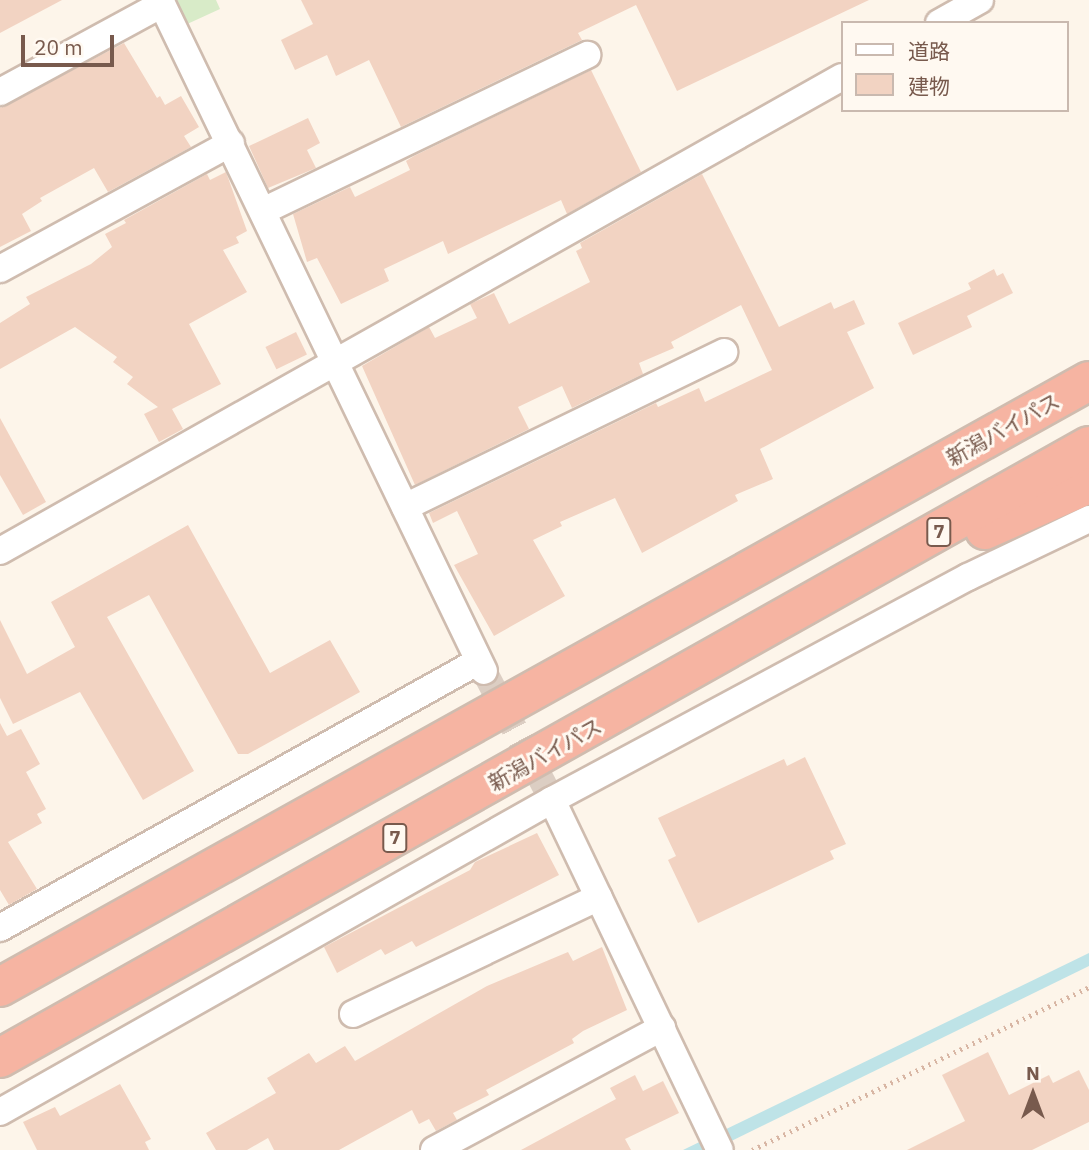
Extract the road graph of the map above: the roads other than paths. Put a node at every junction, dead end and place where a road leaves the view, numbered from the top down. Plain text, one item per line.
1 (975, 1) edge
2 (161, 2) edge
3 (942, 21) edge
4 (587, 55) dead end
5 (841, 78) edge
6 (0, 92) edge
7 (231, 143) junction
8 (263, 211) junction
9 (0, 269) edge
10 (724, 352) dead end
11 (1089, 354) edge
12 (334, 360) junction
13 (1089, 381) edge
14 (1089, 446) edge
15 (1089, 484) edge
16 (405, 507) junction
17 (1089, 519) edge
18 (790, 546) junction
19 (0, 551) edge
20 (790, 617) junction
21 (552, 800) junction
22 (599, 897) junction
23 (0, 928) edge
24 (0, 987) edge
25 (353, 1014) dead end
26 (662, 1028) junction
27 (0, 1058) edge
28 (0, 1112) edge
29 (434, 1150) edge
30 (720, 1150) edge

1 - 3 street
2 - 6 street
2 - 7 street
4 - 8 street
5 - 12 street
7 - 8 street
7 - 9 street
8 - 12 street
10 - 16 street
11 - 18 highway
12 - 16 street
12 - 19 street
13 - 18 highway, 新潟バイパス
14 - 20 highway, 新潟バイパス / 7
15 - 20 highway
16 - 23 street
17 - 21 street
18 - 24 highway, 新潟バイパス
20 - 27 highway, 新潟バイパス / 7
21 - 22 street
21 - 28 street
22 - 25 street
22 - 26 street
26 - 29 street
26 - 30 street

